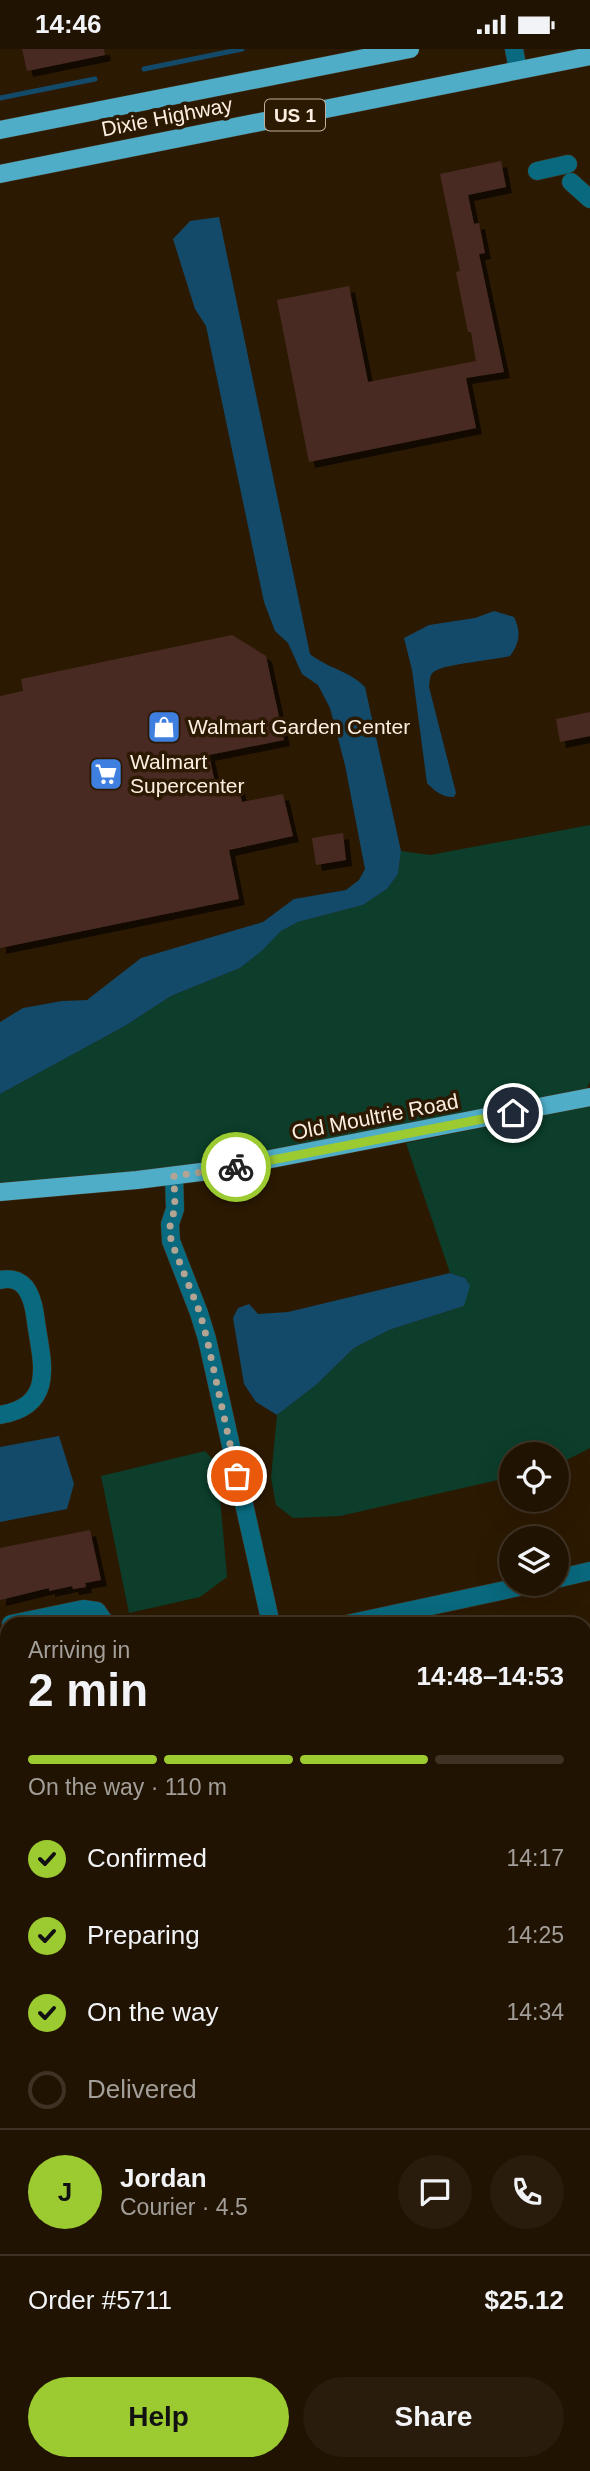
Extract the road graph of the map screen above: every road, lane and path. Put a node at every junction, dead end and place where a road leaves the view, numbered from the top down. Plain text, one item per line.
1 (410, 49) edge
2 (514, 49) edge
3 (590, 56) edge
4 (518, 71) junction
5 (0, 131) edge
6 (568, 164) dead end
7 (537, 171) dead end
8 (0, 174) edge
9 (571, 182) dead end
10 (590, 199) edge
11 (590, 1097) edge
12 (174, 1176) junction
13 (0, 1192) edge
14 (0, 1280) edge
15 (0, 1415) edge
16 (590, 1571) edge
17 (569, 1576) edge
18 (499, 1591) edge
19 (44, 1617) edge
20 (101, 1617) edge
21 (270, 1617) edge
22 (380, 1617) edge

1 - 5 main road, Dixie Highway / US 1
2 - 4 street
3 - 4 main road, Dixie Highway / US 1
4 - 8 main road, Dixie Highway / US 1
6 - 7 street
9 - 10 street
11 - 12 main road, Old Moultrie Road
12 - 13 main road, Old Moultrie Road
12 - 21 street
14 - 15 street
16 - 17 street
18 - 22 street
19 - 20 street

